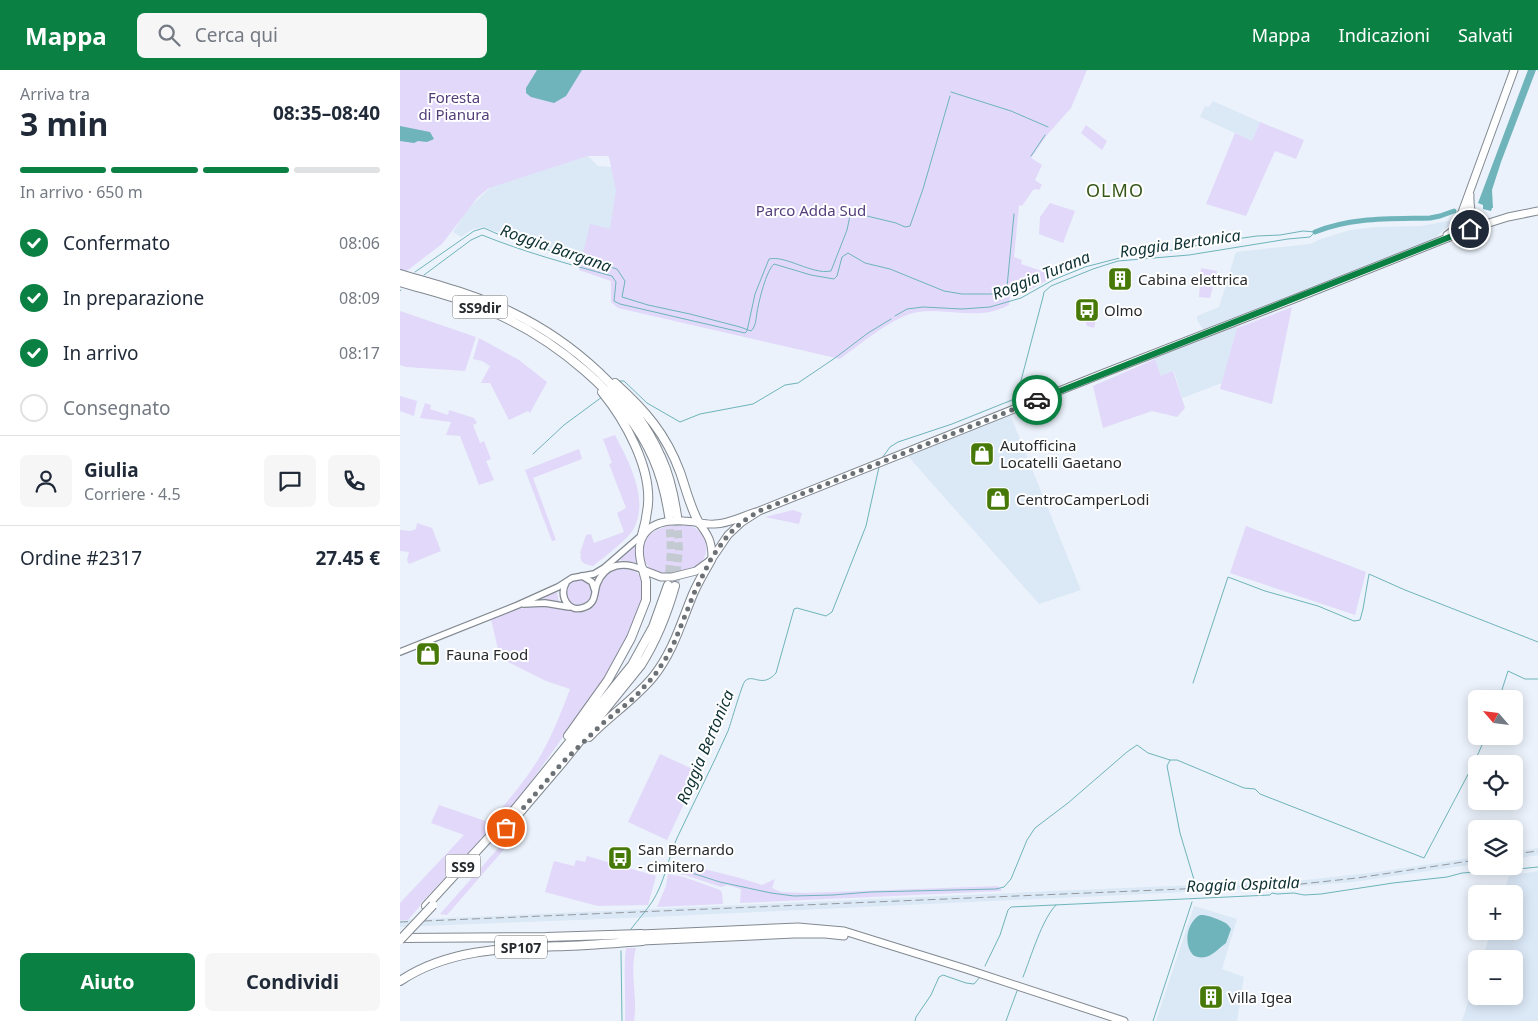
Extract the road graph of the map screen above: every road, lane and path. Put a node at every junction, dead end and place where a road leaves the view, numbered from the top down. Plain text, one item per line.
1 (1514, 70) edge
2 (1470, 189) junction
3 (1471, 209) junction
4 (1538, 211) edge
5 (1461, 215) junction
6 (1489, 222) junction
7 (1470, 229) junction
8 (1436, 242) junction
9 (400, 274) edge
10 (400, 282) edge
11 (581, 357) junction
12 (582, 368) junction
13 (759, 511) junction
14 (699, 523) junction
15 (642, 535) junction
16 (712, 558) junction
17 (643, 570) junction
18 (582, 576) junction
19 (566, 582) junction
20 (671, 585) tunnel mouth
21 (595, 593) junction
22 (518, 606) junction
23 (574, 608) junction
24 (400, 652) edge
25 (559, 761) junction
26 (429, 906) junction
27 (400, 933) edge
28 (641, 938) junction
29 (400, 939) edge
30 (400, 981) edge
31 (1124, 1021) edge

1 - 2 main road
2 - 3 main road
2 - 5 main road
3 - 6 main road
3 - 7 main road
4 - 6 main road
5 - 7 main road
5 - 8 main road
6 - 7 main road
7 - 8 main road
8 - 13 main road
9 - 11 highway, SS9dir
10 - 12 highway, SS9dir
11 - 12 highway, SS9dir
11 - 14 highway
12 - 15 highway
13 - 14 main road
13 - 16 main road
14 - 15 main road
14 - 16 main road
15 - 17 main road
15 - 18 street
16 - 17 main road
16 - 25 highway
17 - 21 street
17 - 25 highway
18 - 19 street
18 - 21 street
19 - 22 street
19 - 23 street
20 - 25 highway
21 - 23 street
22 - 23 street
22 - 24 street
25 - 26 highway
26 - 27 highway
26 - 29 highway, bridge
28 - 29 highway, SP107
28 - 30 highway, SP107
28 - 31 main road, SP107

